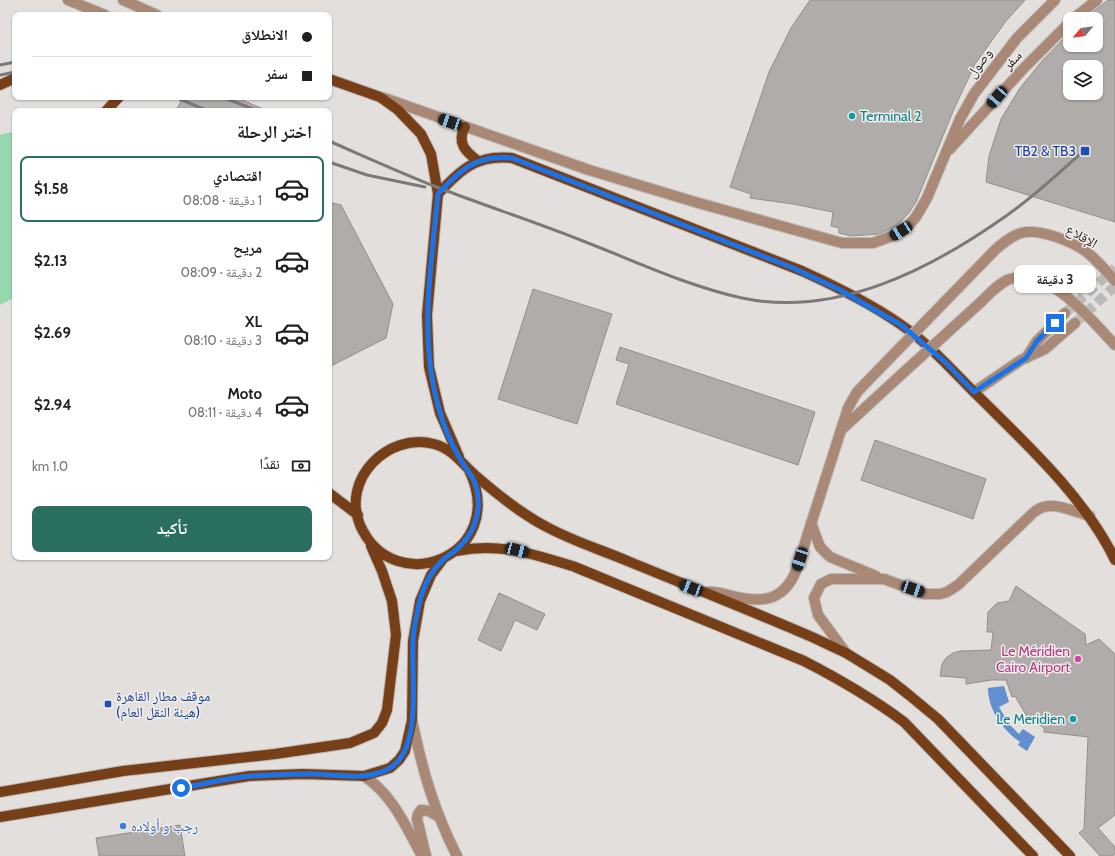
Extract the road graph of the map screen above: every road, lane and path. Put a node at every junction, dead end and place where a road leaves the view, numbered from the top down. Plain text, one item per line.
1 (68, 0) edge
2 (123, 0) edge
3 (1055, 0) edge
4 (1097, 0) edge
5 (98, 12) edge
6 (150, 12) edge
7 (1082, 12) edge
8 (1063, 29) edge
9 (12, 79) edge
10 (332, 80) edge
11 (0, 85) edge
12 (380, 97) junction
13 (116, 100) edge
14 (109, 108) edge
15 (465, 127) junction
16 (945, 155) junction
17 (478, 161) junction
18 (438, 194) junction
19 (1115, 281) edge
20 (1066, 313) tunnel mouth
21 (1075, 323) tunnel mouth
22 (1115, 345) edge
23 (1026, 358) junction
24 (974, 392) junction
25 (842, 430) junction
26 (459, 458) junction
27 (469, 470) junction
28 (332, 495) edge
29 (358, 515) junction
30 (1090, 516) junction
31 (811, 523) junction
32 (368, 539) junction
33 (456, 551) junction
34 (443, 559) junction
35 (1115, 560) edge
36 (884, 579) junction
37 (701, 592) junction
38 (846, 653) junction
39 (412, 720) junction
40 (364, 776) junction
41 (0, 792) edge
42 (0, 817) edge
43 (439, 818) junction
44 (422, 856) edge
45 (426, 856) edge
46 (457, 856) edge
47 (1033, 856) edge
48 (1070, 856) edge

1 - 5 street
2 - 6 street
3 - 16 street, وصول
4 - 7 street
8 - 16 street, سفر
9 - 11 main road
10 - 12 main road
12 - 15 street, وصول
12 - 18 main road
13 - 14 main road
15 - 16 street, وصول
15 - 17 main road
17 - 18 main road
17 - 24 main road
18 - 26 main road
19 - 25 street, الإقلاع, bridge
20 - 23 street
21 - 23 street
22 - 25 street, bridge
23 - 24 street
24 - 30 main road
25 - 31 street, الإقلاع
26 - 27 main road
26 - 29 main road
27 - 33 main road
27 - 37 main road
28 - 29 main road
29 - 32 main road
30 - 35 main road
30 - 36 street
31 - 36 street
31 - 37 street, الإقلاع
32 - 34 main road
32 - 41 main road
33 - 34 main road
33 - 47 main road
34 - 39 main road
36 - 38 street
37 - 38 main road
38 - 48 main road
39 - 40 main road
39 - 43 street
40 - 42 main road
40 - 44 street
43 - 45 street
43 - 46 street

